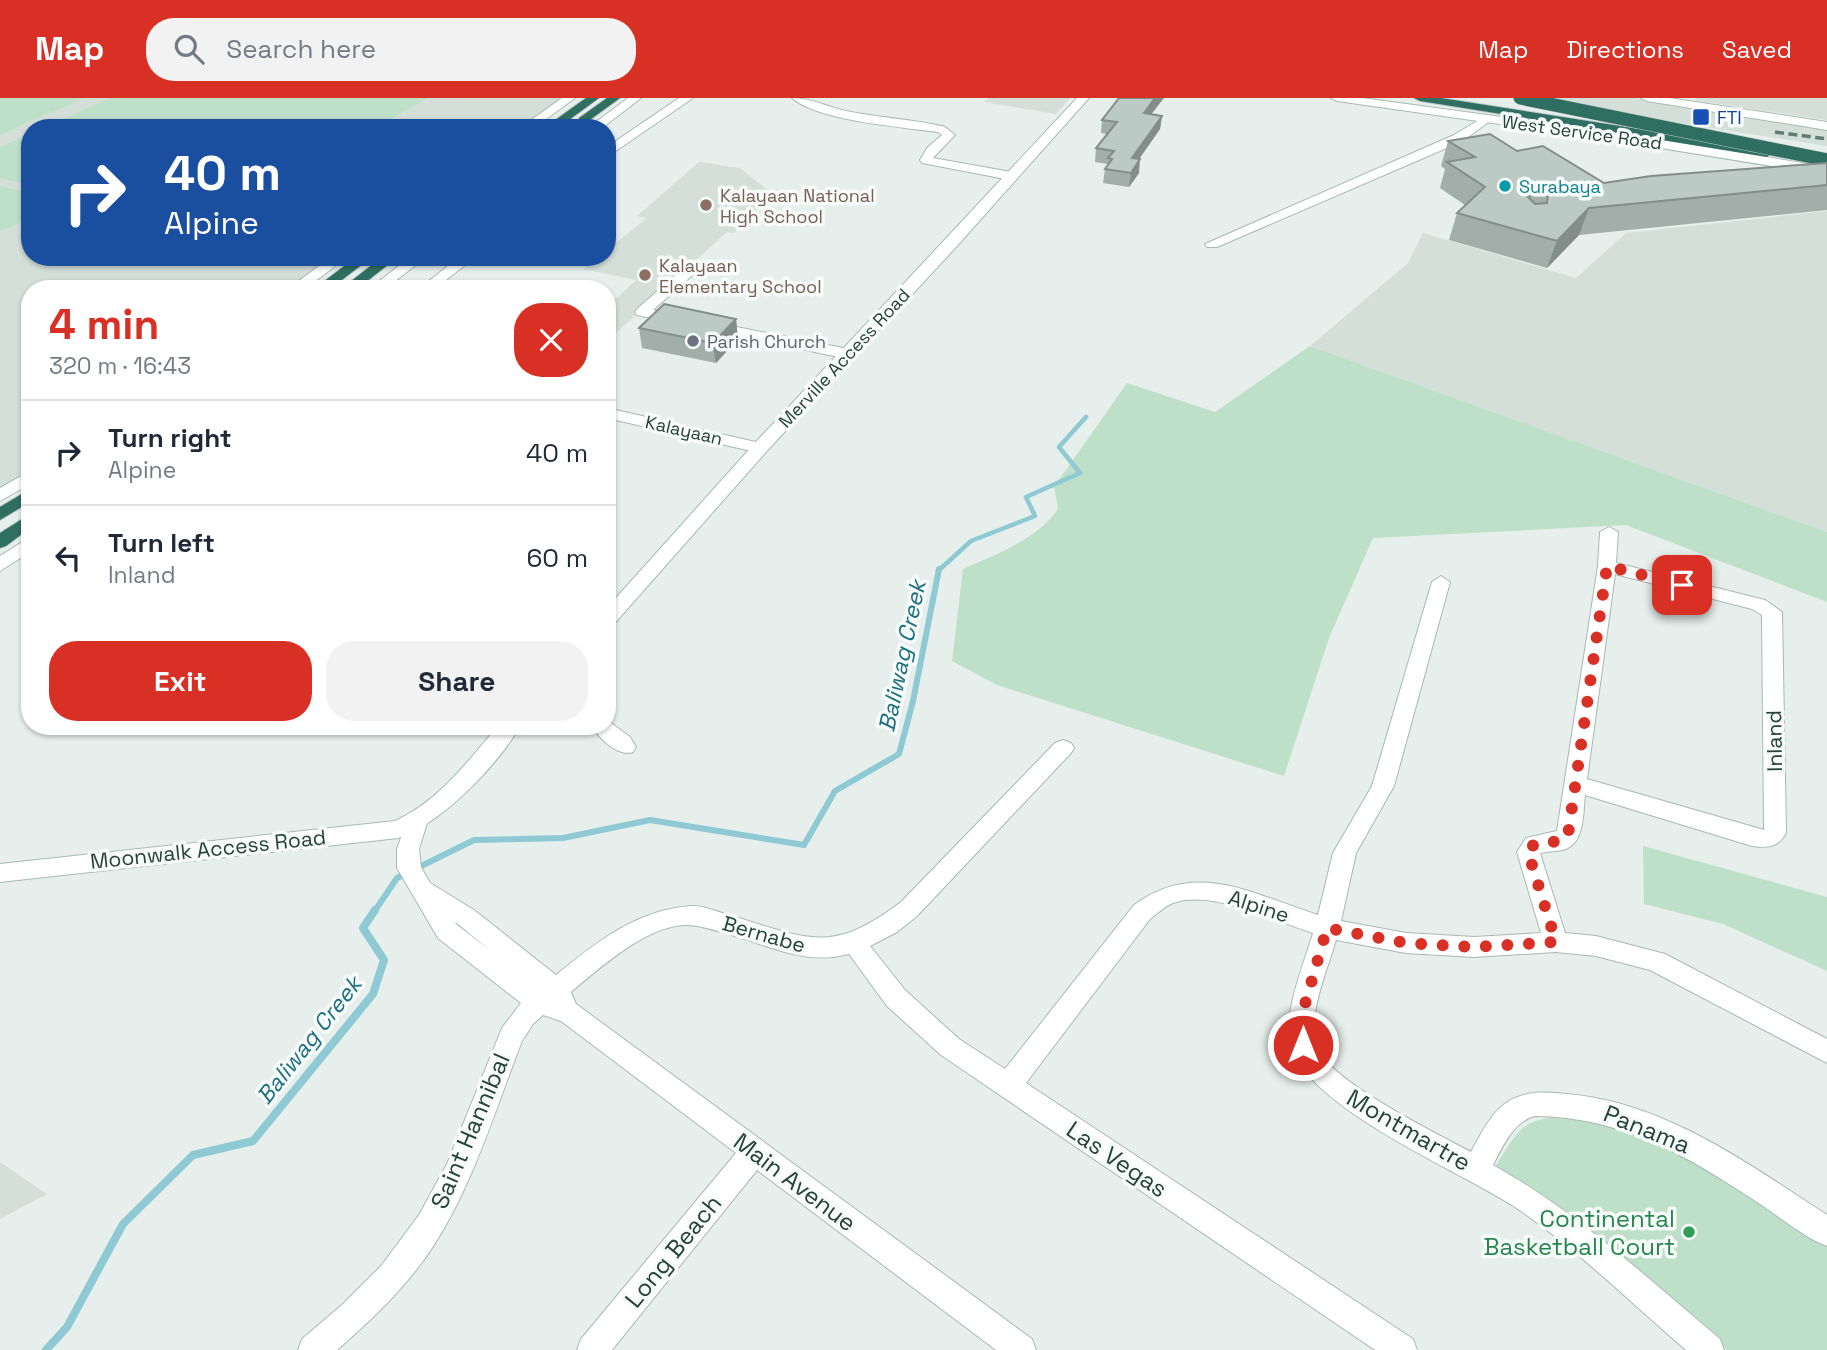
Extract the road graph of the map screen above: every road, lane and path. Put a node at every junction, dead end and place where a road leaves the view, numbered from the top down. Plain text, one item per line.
1 (569, 98) edge
2 (593, 98) edge
3 (614, 98) edge
4 (635, 98) edge
5 (687, 98) edge
6 (798, 98) edge
7 (1083, 98) edge
8 (1337, 98) edge
9 (1420, 98) edge
10 (1471, 98) edge
11 (1493, 98) edge
12 (1520, 98) edge
13 (1553, 98) edge
14 (1647, 98) edge
15 (1678, 98) edge
16 (1720, 98) edge
17 (1772, 117) junction
18 (1487, 118) junction
19 (1827, 118) edge
20 (539, 119) edge
21 (563, 119) edge
22 (585, 119) edge
23 (606, 119) edge
24 (1827, 126) edge
25 (1666, 129) junction
26 (616, 146) edge
27 (1827, 154) edge
28 (1827, 162) edge
29 (1827, 171) edge
30 (1011, 176) junction
31 (1212, 244) dead end
32 (327, 266) edge
33 (353, 266) edge
34 (379, 266) edge
35 (407, 266) edge
36 (456, 266) edge
37 (691, 269) dead end
38 (308, 280) edge
39 (333, 280) edge
40 (360, 280) edge
41 (388, 280) edge
42 (438, 280) edge
43 (848, 354) junction
44 (616, 415) edge
45 (760, 448) junction
46 (21, 481) edge
47 (0, 496) edge
48 (21, 500) edge
49 (0, 515) edge
50 (21, 526) edge
51 (1609, 532) dead end
52 (0, 542) edge
53 (21, 550) edge
54 (0, 565) edge
55 (1607, 566) junction
56 (1441, 582) dead end
57 (616, 610) edge
58 (502, 735) edge
59 (613, 735) edge
60 (625, 747) dead end
61 (1063, 748) dead end
62 (1576, 785) junction
63 (416, 822) junction
64 (0, 873) edge
65 (1327, 928) junction
66 (1556, 942) junction
67 (854, 943) junction
68 (556, 1002) junction
69 (1827, 1052) edge
70 (1008, 1086) junction
71 (754, 1152) junction
72 (1476, 1169) junction
73 (1827, 1232) edge
74 (597, 1348) edge
75 (313, 1350) edge
76 (1021, 1350) edge
77 (1402, 1350) edge
78 (1709, 1350) edge

1 - 20 street
2 - 21 highway
3 - 22 highway
4 - 23 street
5 - 26 street
6 - 30 street
7 - 30 street, Merville Access Road
8 - 18 street, West Service Road
9 - 28 highway
10 - 25 highway
11 - 25 highway
12 - 28 highway, bridge
13 - 27 highway, bridge
14 - 17 street
15 - 16 street
17 - 19 street
17 - 24 street
18 - 29 street, West Service Road
18 - 31 street
25 - 27 highway
30 - 43 street, Merville Access Road
32 - 38 street
33 - 39 highway
34 - 40 highway
35 - 41 street
36 - 42 street
37 - 43 street
43 - 45 street, Merville Access Road
44 - 45 street, Kalayaan
45 - 57 street, Merville Access Road
46 - 47 street
48 - 49 highway
50 - 52 highway
51 - 55 street
53 - 54 street
55 - 62 street
55 - 62 street, Inland
56 - 65 street, Montmartre
58 - 63 street
59 - 60 street
61 - 67 street, Bernabe
62 - 66 street
63 - 64 street, Moonwalk Access Road
63 - 68 street, Main Avenue
65 - 66 street, Alpine
65 - 70 street, Alpine
65 - 72 street, Montmartre
66 - 69 street, Alpine
67 - 68 street, Bernabe
67 - 70 street, Las Vegas
68 - 71 street, Main Avenue
68 - 75 street, Saint Hannibal
70 - 77 street, Las Vegas
71 - 74 street, Long Beach
71 - 76 street, Main Avenue
72 - 73 street, Panama
72 - 78 street, Montmartre

